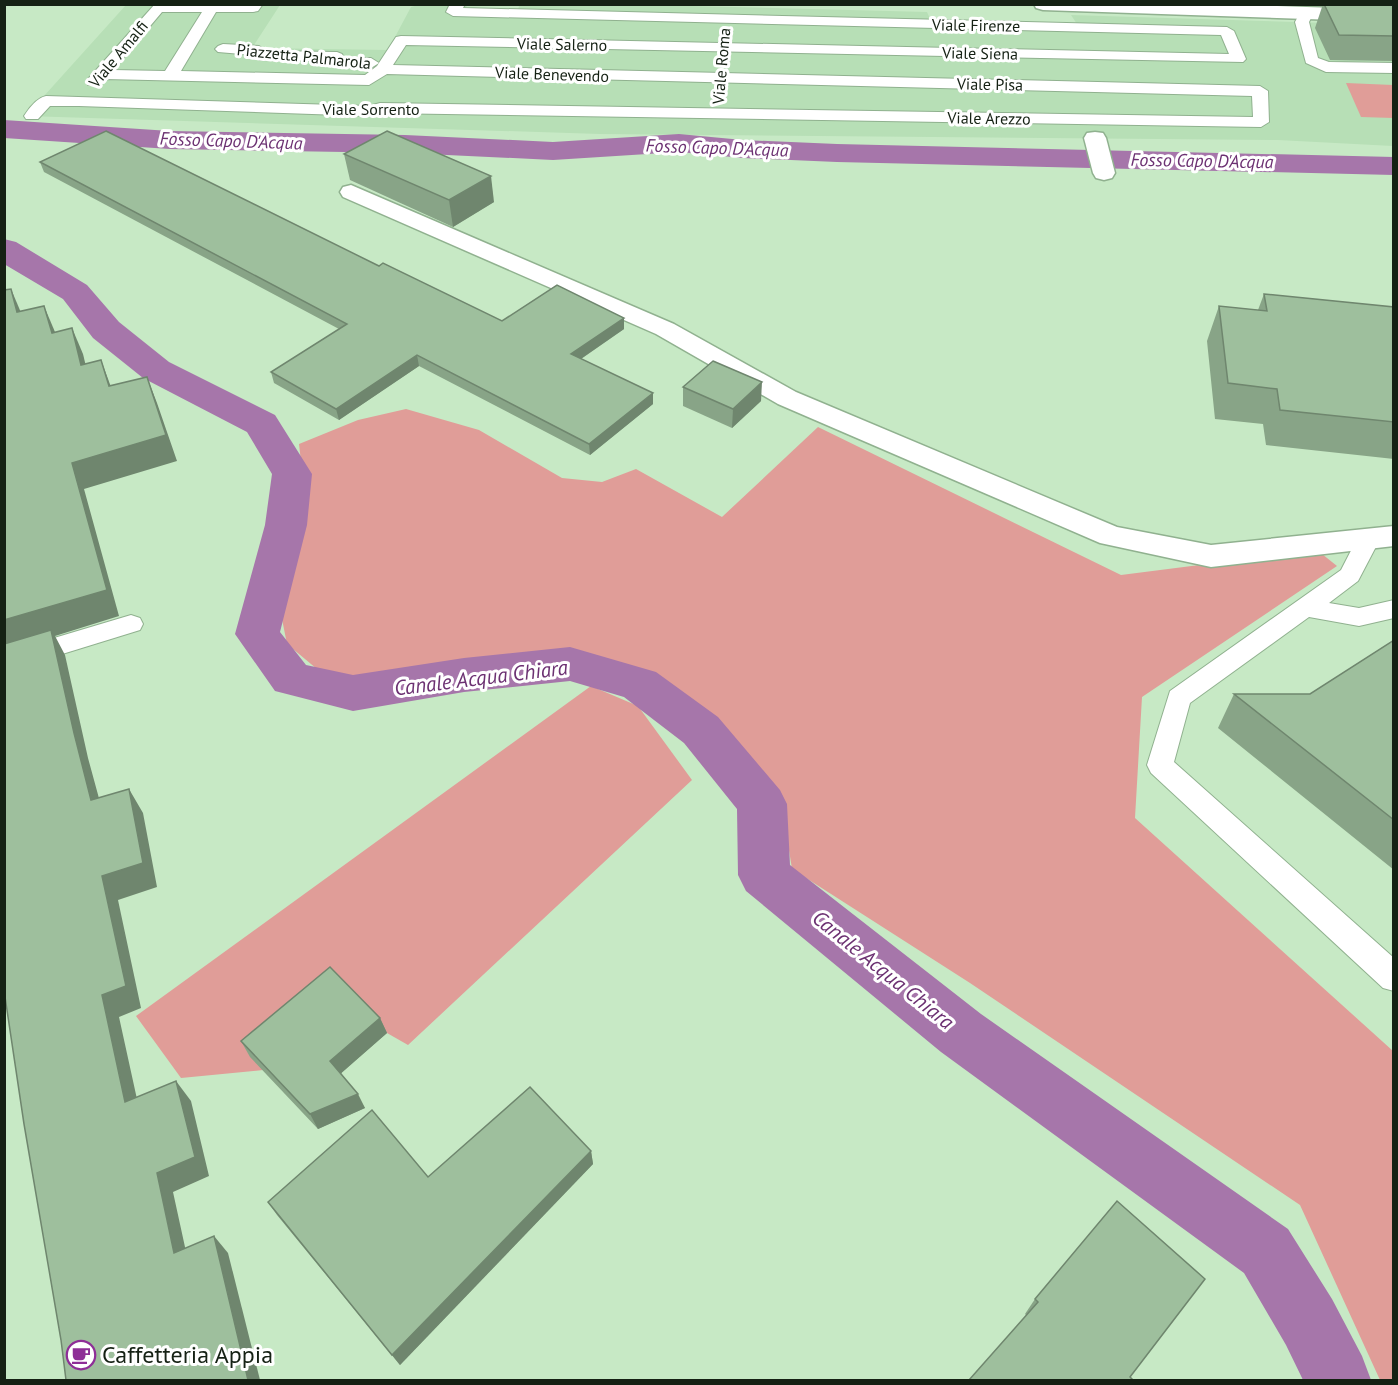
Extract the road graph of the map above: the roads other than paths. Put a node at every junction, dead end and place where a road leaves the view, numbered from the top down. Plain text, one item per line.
1 (458, 4) edge
2 (1043, 4) edge
3 (254, 6) edge
4 (211, 9) junction
5 (1307, 12) junction
6 (1394, 16) edge
7 (725, 19) junction
8 (993, 20) junction
9 (723, 47) junction
10 (223, 49) junction
11 (1238, 59) joint
12 (384, 66) junction
13 (1394, 68) edge
14 (999, 69) junction
15 (101, 74) junction
16 (170, 76) junction
17 (203, 77) junction
18 (718, 96) junction
19 (79, 101) junction
20 (32, 116) dead end
21 (1261, 122) joint
22 (1093, 129) junction
23 (1104, 173) dead end
24 (351, 192) dead end
25 (1381, 537) edge
26 (1305, 607) junction
27 (1394, 609) edge
28 (131, 624) dead end
29 (4, 663) edge
30 (1394, 978) edge

1 - 7 lane, Viale Firenze
2 - 5 street
3 - 4 lane
3 - 10 lane
4 - 15 lane, Viale Amalfi
4 - 16 lane
5 - 6 street
5 - 13 lane
7 - 8 lane, Viale Firenze
7 - 9 lane, Viale Roma
8 - 11 lane, Viale Firenze
8 - 14 lane
9 - 12 lane, Viale Salerno
9 - 14 lane, Viale Siena
9 - 18 lane, Viale Roma
10 - 12 lane, Piazzetta Palmarola
10 - 17 lane
11 - 14 lane, Viale Siena
12 - 17 lane
12 - 18 lane, Viale Benevendo
14 - 18 lane, Viale Pisa
14 - 21 lane, Viale Pisa
15 - 16 lane
15 - 19 lane, Viale Amalfi
16 - 17 lane
18 - 19 lane, Viale Sorrento
18 - 22 lane, Viale Arezzo
19 - 20 lane, Viale Sorrento
21 - 22 lane, Viale Arezzo
22 - 23 street
24 - 25 street
25 - 26 lane
26 - 27 lane
26 - 30 lane
28 - 29 lane

